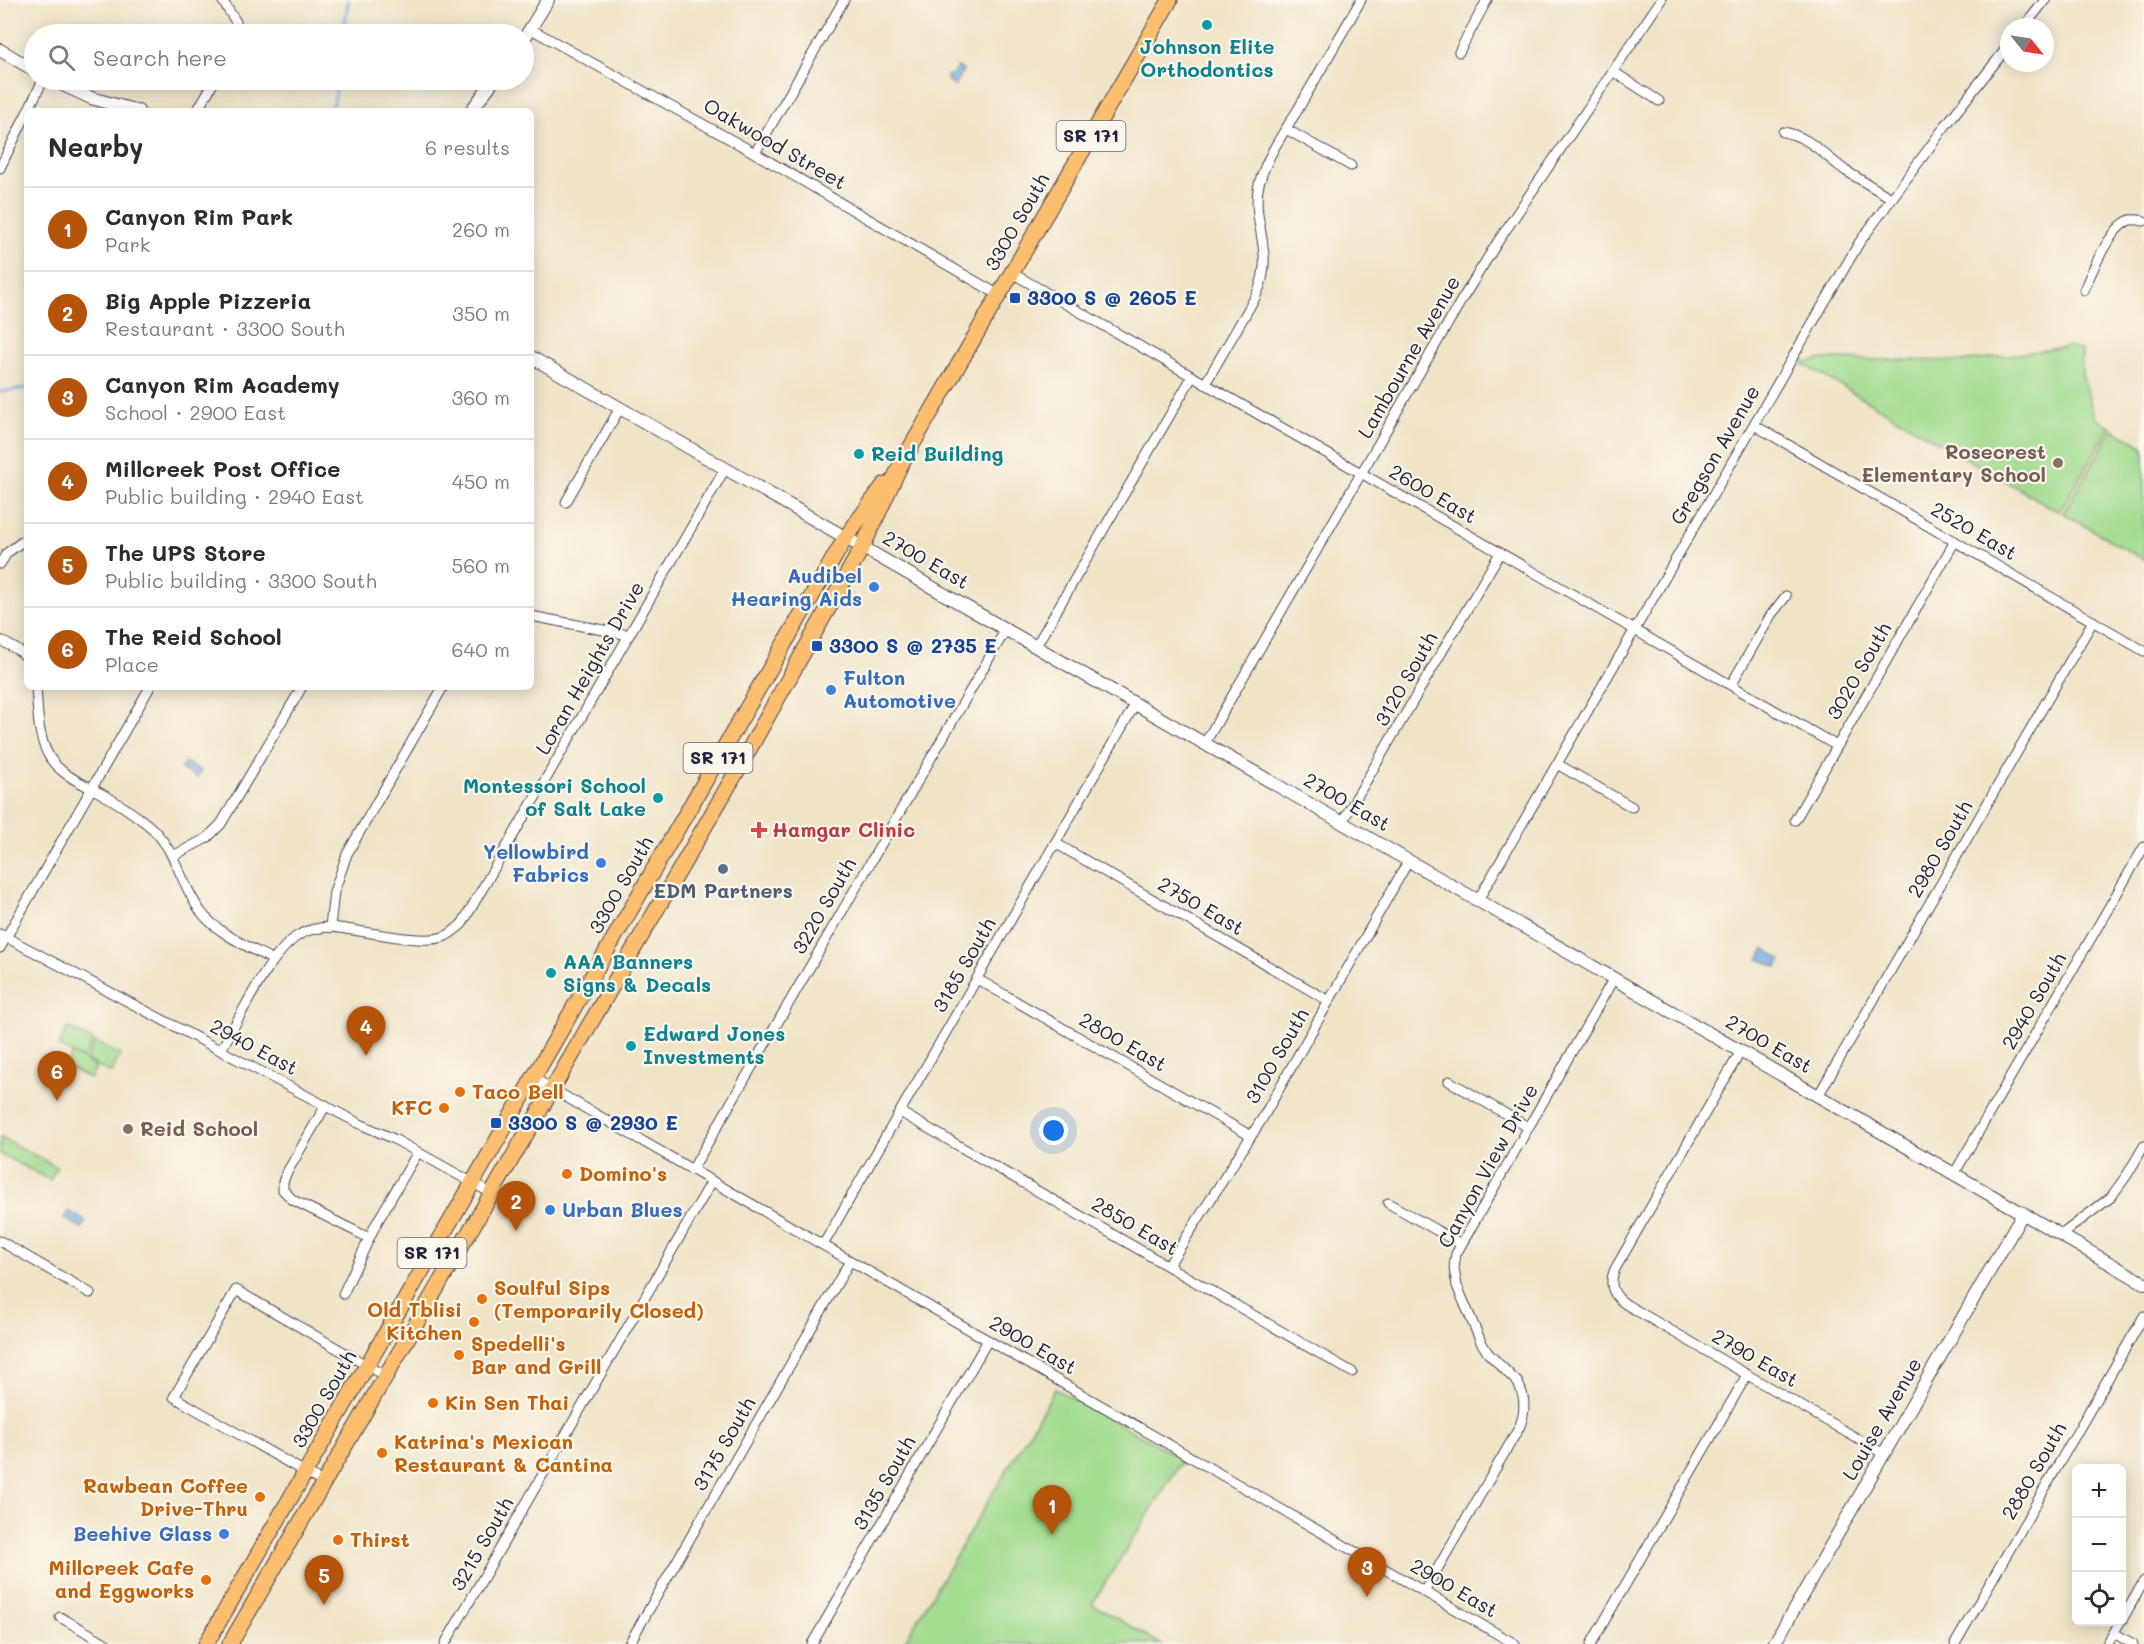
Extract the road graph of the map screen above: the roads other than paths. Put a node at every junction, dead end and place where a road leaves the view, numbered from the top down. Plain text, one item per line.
1 (222, 0) edge
2 (548, 0) edge
3 (844, 0) edge
4 (1170, 0) edge
5 (1361, 0) edge
6 (1487, 0) edge
7 (1661, 0) edge
8 (2046, 0) edge
9 (2031, 18) edge
10 (236, 24) edge
11 (533, 24) edge
12 (534, 38) edge
13 (0, 50) edge
14 (1459, 52) dead end
15 (2000, 57) edge
16 (24, 64) edge
17 (1614, 72) junction
18 (38, 90) edge
19 (74, 90) edge
20 (209, 90) edge
21 (487, 90) edge
22 (1659, 101) dead end
23 (29, 108) edge
24 (127, 108) edge
25 (199, 108) edge
26 (473, 108) edge
27 (24, 119) edge
28 (1286, 129) junction
29 (1783, 132) dead end
30 (755, 153) junction
31 (1351, 166) dead end
32 (0, 168) edge
33 (1891, 198) junction
34 (2144, 221) edge
35 (1011, 273) junction
36 (2084, 290) dead end
37 (999, 295) junction
38 (534, 359) edge
39 (1192, 377) junction
40 (1205, 384) junction
41 (620, 408) junction
42 (1754, 425) junction
43 (901, 464) junction
44 (725, 469) junction
45 (1361, 474) junction
46 (566, 502) dead end
47 (846, 537) junction
48 (24, 540) edge
49 (1955, 541) junction
50 (863, 546) junction
51 (1500, 554) junction
52 (0, 564) edge
53 (1786, 596) dead end
54 (534, 617) edge
55 (2093, 621) junction
56 (1006, 629) junction
57 (1634, 630) junction
58 (630, 635) junction
59 (0, 640) edge
60 (1036, 646) junction
61 (2144, 651) edge
62 (24, 656) edge
63 (1731, 686) junction
64 (36, 690) edge
65 (148, 690) edge
66 (300, 690) edge
67 (441, 690) edge
68 (1136, 703) junction
69 (1205, 743) junction
70 (1837, 747) junction
71 (1557, 764) junction
72 (92, 789) junction
73 (1632, 807) dead end
74 (1795, 820) dead end
75 (1342, 822) junction
76 (1055, 843) junction
77 (2144, 847) edge
78 (173, 856) junction
79 (1409, 860) junction
80 (1478, 900) junction
81 (330, 927) junction
82 (3, 935) edge
83 (0, 948) edge
84 (273, 960) junction
85 (1614, 978) junction
86 (977, 979) junction
87 (1329, 1001) junction
88 (221, 1050) junction
89 (1741, 1051) junction
90 (533, 1078) junction
91 (1449, 1081) dead end
92 (552, 1089) junction
93 (1818, 1096) junction
94 (326, 1105) junction
95 (900, 1112) junction
96 (1528, 1127) junction
97 (1251, 1136) junction
98 (2144, 1146) edge
99 (418, 1152) junction
100 (692, 1170) junction
101 (1954, 1174) junction
102 (712, 1181) junction
103 (473, 1183) junction
104 (491, 1193) junction
105 (1388, 1203) dead end
106 (2023, 1213) junction
107 (2061, 1235) junction
108 (369, 1238) junction
109 (0, 1241) edge
110 (1461, 1244) junction
111 (823, 1245) junction
112 (850, 1261) junction
113 (1168, 1266) junction
114 (2144, 1283) edge
115 (90, 1293) dead end
116 (343, 1294) dead end
117 (2144, 1316) edge
118 (988, 1340) junction
119 (366, 1366) junction
120 (1352, 1372) dead end
121 (1747, 1375) junction
122 (385, 1376) junction
123 (1884, 1454) junction
124 (306, 1473) junction
125 (324, 1483) junction
126 (2144, 1581) edge
127 (1424, 1592) junction
128 (2126, 1612) edge
129 (60, 1617) dead end
130 (2118, 1626) edge
131 (2114, 1633) junction
132 (106, 1644) edge
133 (206, 1644) edge
134 (230, 1644) edge
135 (445, 1644) edge
136 (629, 1644) edge
137 (812, 1644) edge
138 (1515, 1644) edge
139 (1591, 1644) edge
140 (1774, 1644) edge
141 (1955, 1644) edge
142 (2107, 1644) edge
143 (2133, 1644) edge

1 - 10 street
2 - 11 street
3 - 30 street
4 - 35 main road, 3300 South / SR 171
5 - 28 street
6 - 14 street
7 - 17 street, Lambourne Avenue
8 - 9 street
12 - 30 street, Oakwood Street
13 - 16 street
15 - 33 street, Gregson Avenue
17 - 22 street
17 - 45 street, Lambourne Avenue
18 - 23 street
19 - 24 street
20 - 25 street
21 - 26 street
27 - 32 street
28 - 31 street
28 - 40 street
29 - 33 street
30 - 37 street, Oakwood Street
33 - 42 street, Gregson Avenue
34 - 36 street
35 - 37 main road, 3300 South / SR 171
35 - 39 street, 2600 East
37 - 43 main road, 3300 South / SR 171
38 - 41 street, 2700 East
39 - 40 street, 2600 East
39 - 60 street
40 - 45 street, 2600 East
41 - 44 street, 2700 East
41 - 46 street
42 - 49 street, 2520 East
42 - 57 street, Gregson Avenue
43 - 47 main road, 3300 South / SR 171
43 - 50 main road, 3300 South / SR 171
44 - 47 street, 2700 East
44 - 58 street, Loran Heights Drive
45 - 51 street, 2600 East
45 - 69 street, Lambourne Avenue
47 - 50 street, 2700 East
47 - 90 main road, 3300 South / SR 171
48 - 52 street
49 - 55 street, 2520 East
49 - 70 street, 3020 South
50 - 56 street, 2700 East
50 - 92 main road, 3300 South / SR 171
51 - 57 street, 2600 East
51 - 75 street, 3120 South
53 - 63 street
54 - 58 street
55 - 61 street, 2520 East
55 - 93 street, 2980 South
56 - 60 street, 2700 East
56 - 100 street, 3220 South
57 - 63 street, 2600 East
57 - 71 street, Gregson Avenue
58 - 81 street, Loran Heights Drive
59 - 62 street
60 - 68 street, 2700 East
63 - 70 street, 2600 East
64 - 72 street
65 - 72 street
66 - 78 street
67 - 81 street
68 - 69 street, 2700 East
68 - 76 street, 3185 South
69 - 75 street, 2700 East
70 - 74 street, 3020 South
71 - 73 street
71 - 80 street, Gregson Avenue
72 - 78 street
72 - 82 street
75 - 79 street, 2700 East
76 - 86 street, 3185 South
76 - 87 street, 2750 East
77 - 101 street, 2940 South
78 - 84 street
79 - 80 street, 2700 East
79 - 87 street, 3100 South
80 - 85 street, 2700 East
81 - 84 street
82 - 83 street
82 - 88 street, 2940 East
84 - 88 street
85 - 89 street, 2700 East
85 - 96 street, Canyon View Drive
86 - 95 street, 3185 South
86 - 97 street, 2800 East
87 - 97 street, 3100 South
88 - 94 street, 2940 East
89 - 93 street, 2700 East
89 - 121 street, 2790 East
90 - 92 street, 2900 East
90 - 103 main road, 3300 South / SR 171
91 - 96 street
92 - 100 street, 2900 East
92 - 104 main road, 3300 South / SR 171
93 - 101 street, 2700 East
94 - 99 street, 2940 East
94 - 108 street
95 - 111 street, 3185 South
95 - 113 street, 2850 East
96 - 110 street, Canyon View Drive
97 - 113 street, 3100 South
98 - 107 street
99 - 103 street, 2940 East
99 - 108 street
100 - 102 street, 2900 East
101 - 106 street, 2700 East
102 - 111 street, 2900 East
102 - 135 street, 3215 South
103 - 104 street, 2940 East
103 - 119 main road, 3300 South / SR 171
104 - 122 main road, 3300 South / SR 171
105 - 110 street
106 - 107 street, 2700 East
106 - 123 street, Louise Avenue
107 - 114 street, 2700 East
108 - 116 street
109 - 115 street
110 - 127 street, Canyon View Drive
111 - 112 street, 2900 East
112 - 118 street, 2900 East
112 - 136 street, 3175 South
113 - 120 street, 2850 East
117 - 141 street, 2880 South
118 - 127 street, 2900 East
118 - 137 street, 3135 South
119 - 122 street
119 - 124 main road, 3300 South / SR 171
119 - 124 street
121 - 123 street, 2790 East
121 - 139 street
122 - 125 main road, 3300 South / SR 171
123 - 140 street, Louise Avenue
124 - 125 street
124 - 133 main road, 3300 South / SR 171
125 - 134 main road, 3300 South / SR 171
126 - 128 street
127 - 138 street, 2900 East
129 - 132 street
130 - 131 street
131 - 142 street
131 - 143 street

